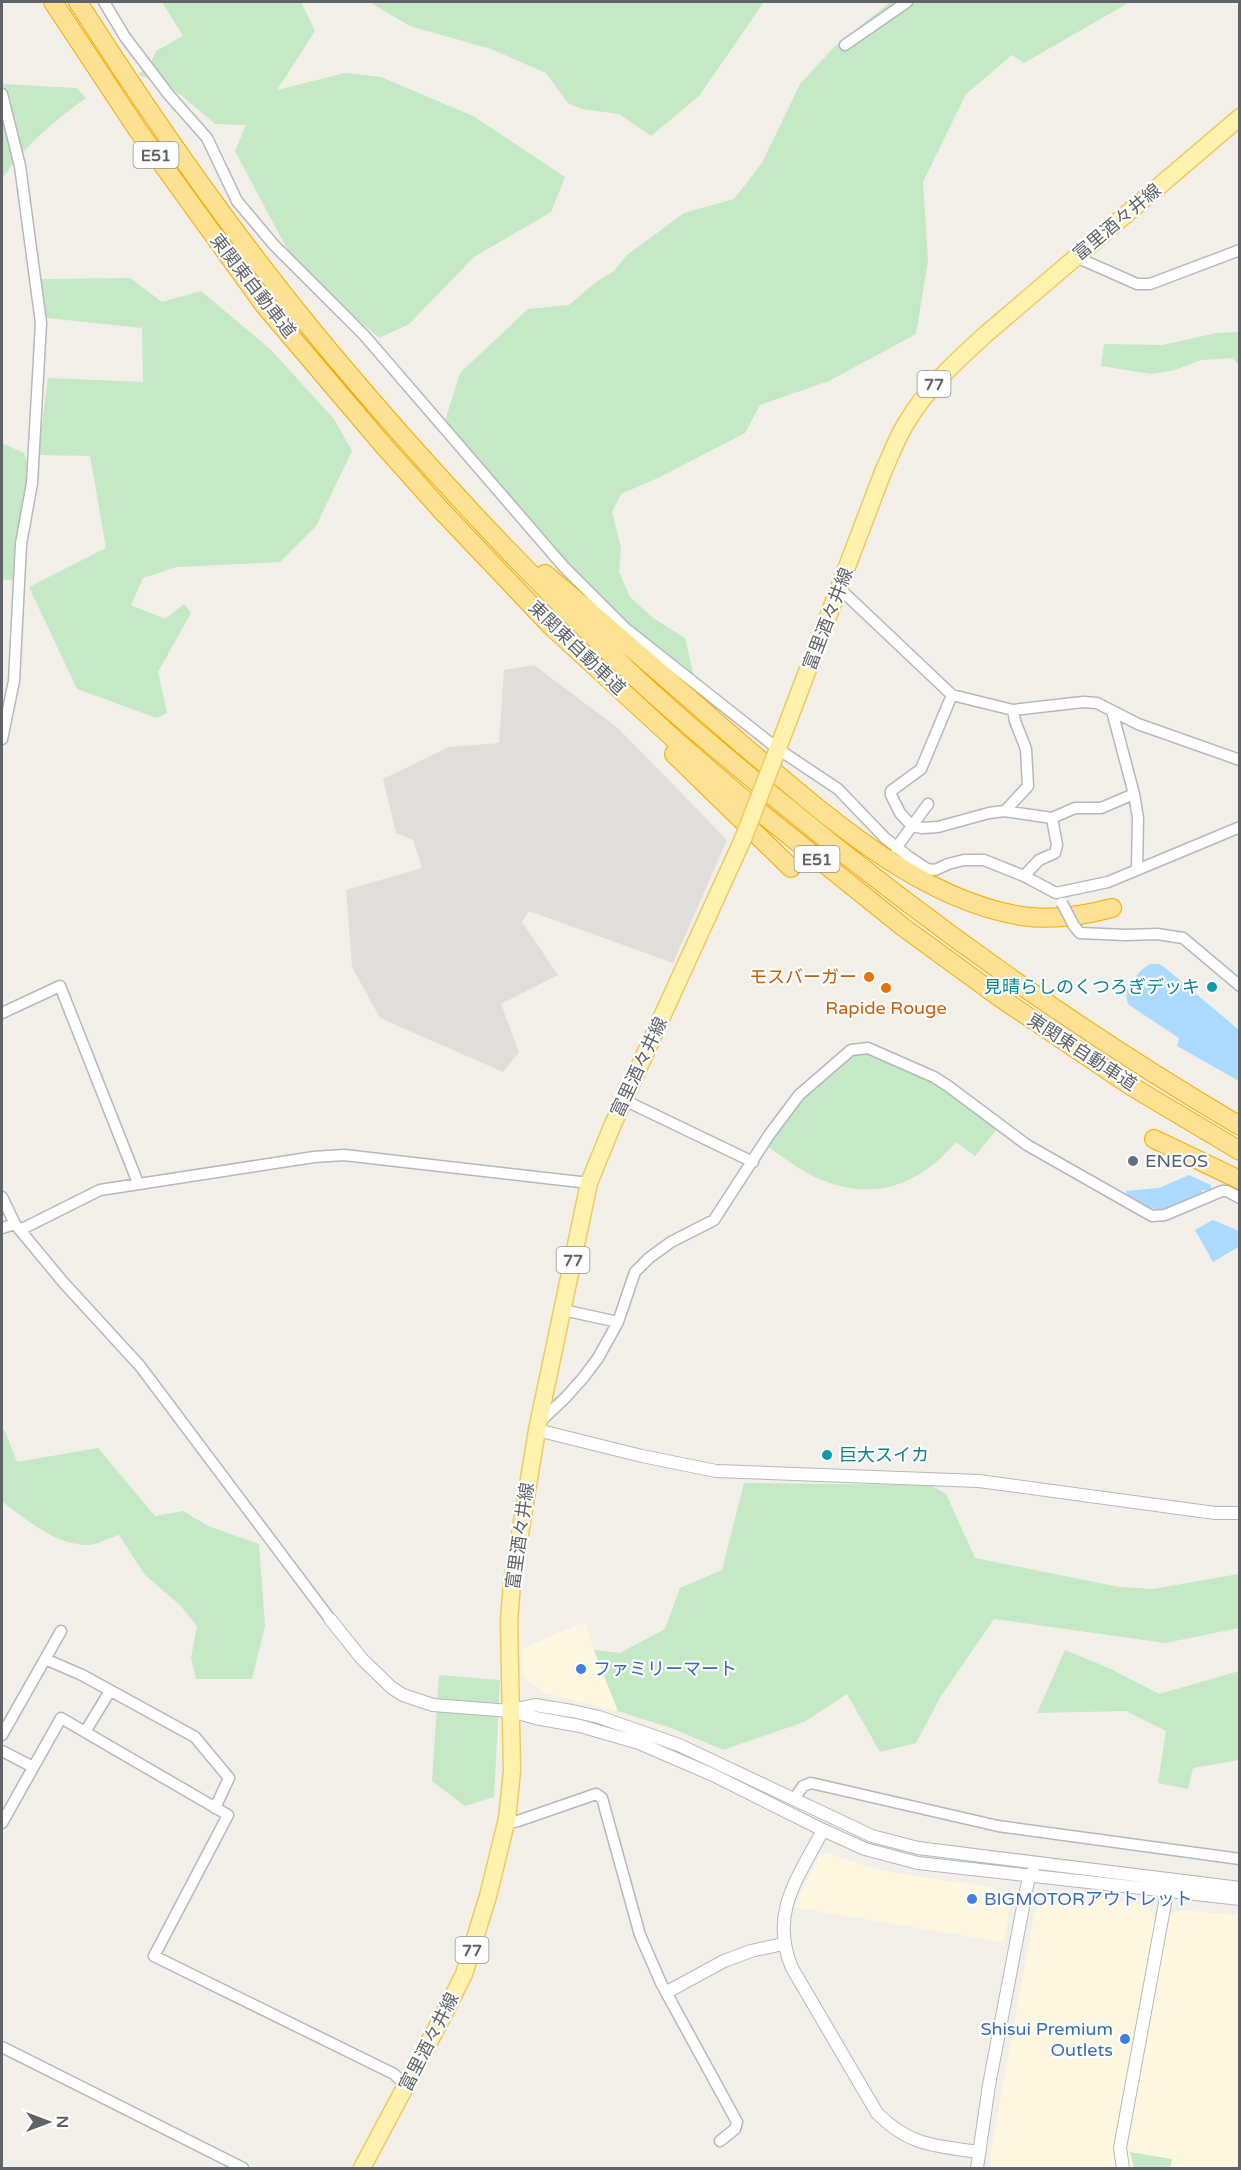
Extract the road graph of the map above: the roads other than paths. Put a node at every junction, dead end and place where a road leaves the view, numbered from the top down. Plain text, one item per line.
1 (54, 2) edge
2 (78, 2) edge
3 (104, 2) edge
4 (907, 2) edge
5 (844, 45) dead end
6 (2, 94) edge
7 (1239, 117) edge
8 (1239, 250) edge
9 (1076, 256) junction
10 (472, 514) junction
11 (839, 588) junction
12 (601, 673) junction
13 (952, 695) junction
14 (1013, 710) junction
15 (1112, 711) junction
16 (2, 739) edge
17 (776, 752) junction
18 (1239, 760) edge
19 (1134, 794) junction
20 (928, 804) dead end
21 (1005, 812) junction
22 (1053, 818) junction
23 (912, 826) junction
24 (1239, 826) edge
25 (896, 848) junction
26 (790, 868) dead end
27 (1137, 870) junction
28 (1024, 876) junction
29 (1056, 893) junction
30 (1112, 908) dead end
31 (1239, 986) edge
32 (2, 1013) edge
33 (624, 1100) junction
34 (1239, 1126) edge
35 (1154, 1139) dead end
36 (1239, 1151) edge
37 (753, 1162) junction
38 (1239, 1180) edge
39 (138, 1183) junction
40 (589, 1184) junction
41 (2, 1197) edge
42 (1239, 1198) edge
43 (18, 1227) junction
44 (2, 1228) edge
45 (563, 1310) junction
46 (618, 1322) junction
47 (538, 1423) junction
48 (1239, 1513) edge
49 (330, 1619) joint
50 (61, 1630) dead end
51 (45, 1659) junction
52 (110, 1691) junction
53 (511, 1711) junction
54 (85, 1732) junction
55 (2, 1735) edge
56 (2, 1751) edge
57 (33, 1767) junction
58 (794, 1799) junction
59 (215, 1808) junction
60 (507, 1819) junction
61 (2, 1823) edge
62 (823, 1830) junction
63 (1239, 1859) edge
64 (1002, 1860) junction
65 (1043, 1864) junction
66 (1029, 1876) junction
67 (1239, 1888) edge
68 (1167, 1892) junction
69 (1239, 1899) edge
70 (783, 1944) junction
71 (667, 1992) junction
72 (2, 2047) edge
73 (406, 2086) junction
74 (720, 2141) dead end
75 (978, 2152) junction
76 (243, 2169) edge
77 (362, 2169) edge
78 (977, 2169) edge
79 (1123, 2169) edge

1 - 12 highway, 東関東自動車道 / E51
2 - 10 highway, 東関東自動車道 / E51
3 - 17 street
4 - 5 street
6 - 16 street
7 - 9 main road, 富里酒々井線 / 77
8 - 9 street
9 - 11 main road, 富里酒々井線 / 77
10 - 30 highway
10 - 34 highway, 東関東自動車道 / E51
11 - 13 street
11 - 17 main road, 富里酒々井線 / 77
12 - 26 highway
12 - 36 highway, 東関東自動車道 / E51
13 - 14 street
13 - 23 street
14 - 15 street
14 - 21 street
15 - 18 street
15 - 19 street
17 - 25 street
17 - 33 main road, 富里酒々井線 / 77, bridge
19 - 22 street
19 - 27 street
20 - 23 street
21 - 22 street
21 - 23 street
22 - 28 street
23 - 25 street
24 - 27 street
25 - 28 street
27 - 29 street
28 - 29 street
29 - 31 street, bridge
32 - 39 street
33 - 37 street
33 - 40 main road, 富里酒々井線 / 77
35 - 38 highway
37 - 42 street
37 - 46 street
39 - 40 street
39 - 43 street
40 - 45 main road, 富里酒々井線 / 77
41 - 43 street
43 - 44 street
43 - 49 street
45 - 46 street
45 - 47 main road, 富里酒々井線 / 77
46 - 47 street
47 - 48 street
47 - 53 main road, 富里酒々井線 / 77
49 - 53 street
50 - 51 street
51 - 52 street
51 - 55 street
52 - 54 street
52 - 59 street
53 - 58 street
53 - 60 main road, 富里酒々井線 / 77
53 - 62 street
54 - 57 street
54 - 59 street
56 - 57 street
57 - 61 street
58 - 63 street
58 - 64 street
59 - 73 street
60 - 71 street
60 - 73 main road, 富里酒々井線 / 77
62 - 66 street
62 - 70 street
64 - 65 street
64 - 66 street
65 - 66 street
65 - 67 street
66 - 68 street
66 - 75 street
68 - 69 street
68 - 79 street
70 - 71 street
70 - 75 street
71 - 74 street
72 - 76 street
73 - 77 main road, 富里酒々井線 / 77
75 - 78 street

